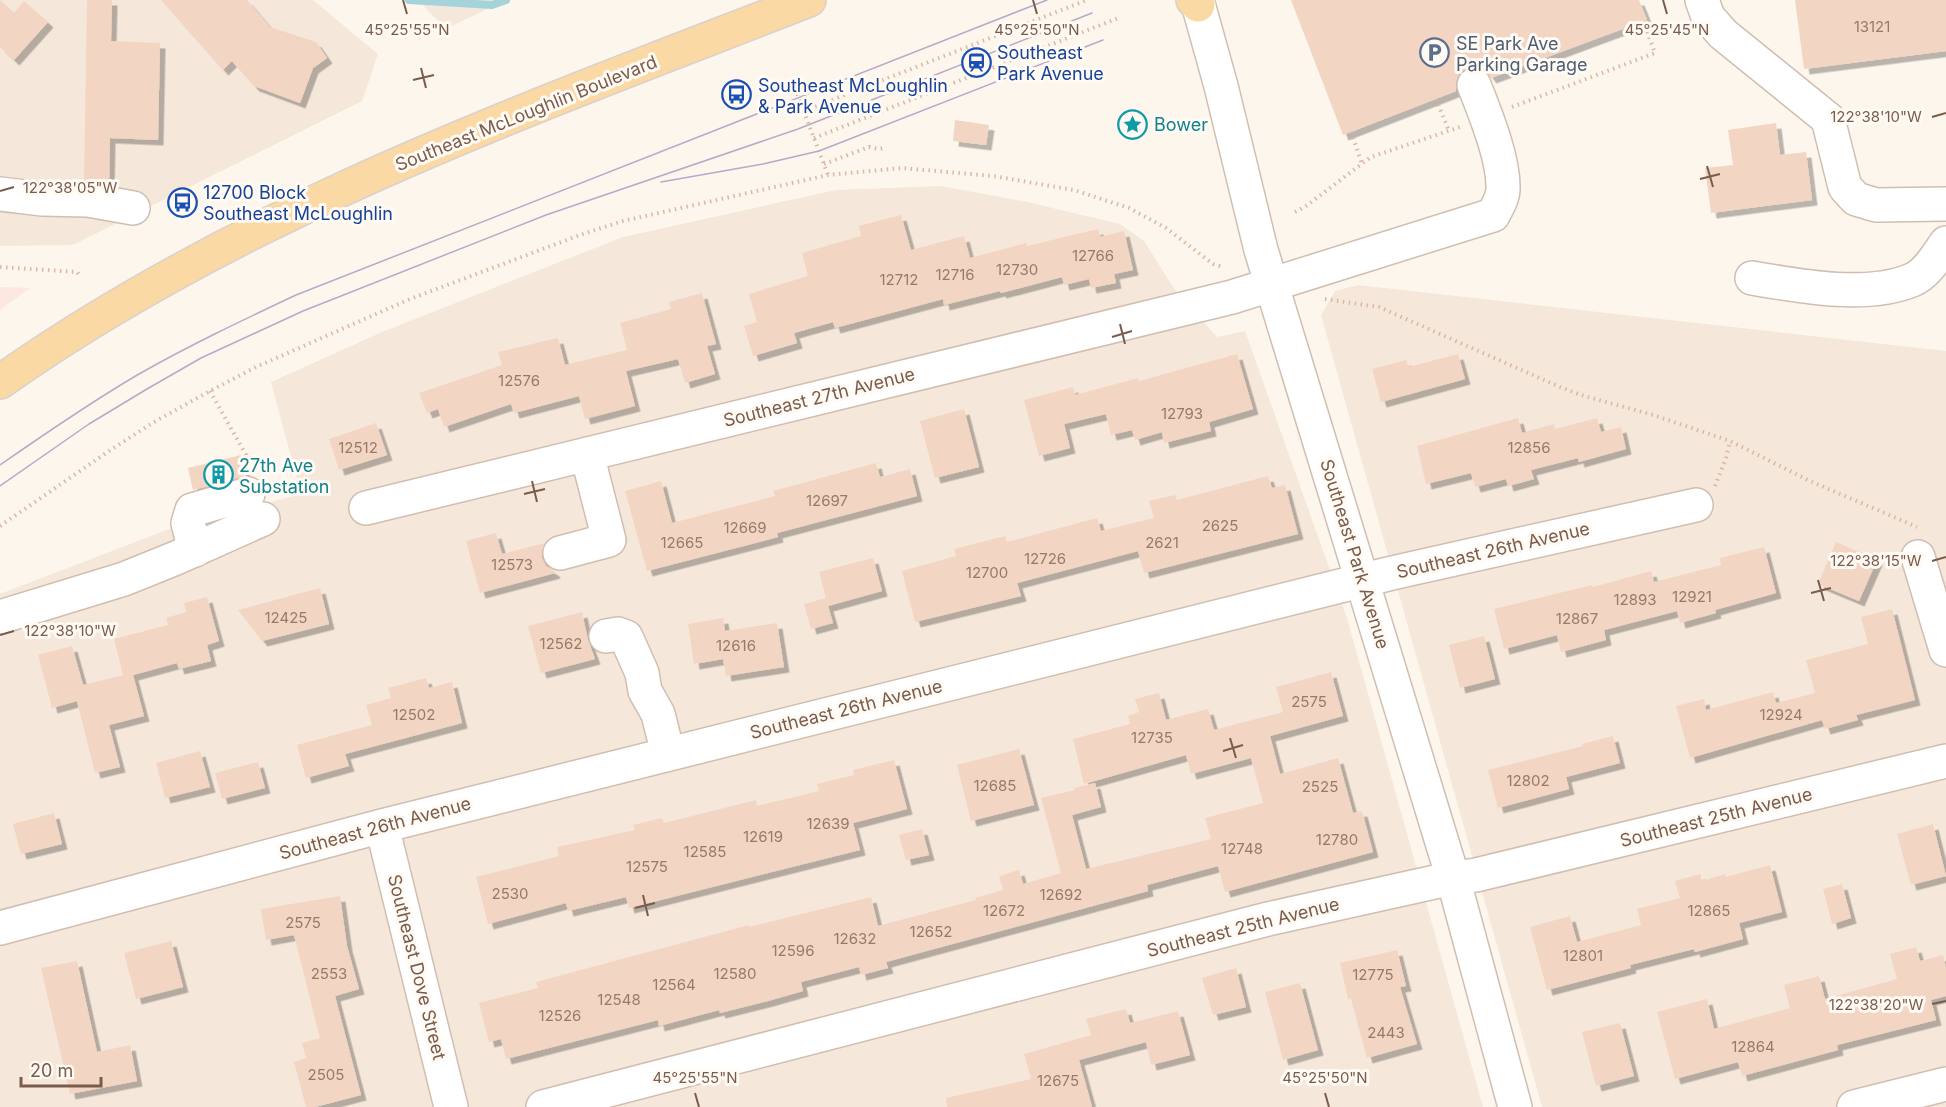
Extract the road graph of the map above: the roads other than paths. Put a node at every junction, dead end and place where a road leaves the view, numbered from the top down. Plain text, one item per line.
1 (810, 0) edge
2 (1702, 0) edge
3 (1196, 2) edge
4 (1474, 85) dead end
5 (0, 194) edge
6 (1946, 204) edge
7 (133, 208) dead end
8 (1946, 243) edge
9 (1752, 278) dead end
10 (1272, 284) junction
11 (0, 382) edge
12 (587, 454) junction
13 (1696, 505) road end
14 (255, 506) dead end
15 (366, 508) dead end
16 (1921, 543) road end
17 (560, 553) dead end
18 (1363, 580) junction
19 (0, 617) edge
20 (606, 636) dead end
21 (1946, 650) edge
22 (668, 754) junction
23 (1946, 761) edge
24 (382, 826) junction
25 (1453, 878) junction
26 (0, 928) edge
27 (1946, 1084) edge
28 (452, 1107) edge
29 (543, 1107) edge
30 (1515, 1107) edge
31 (1854, 1107) edge

1 - 11 main road, Southeast McLoughlin Boulevard
2 - 6 street
3 - 10 street, Southeast Park Avenue
4 - 10 street, Southeast 27th Avenue
5 - 7 street
8 - 9 street
10 - 12 street, Southeast 27th Avenue
10 - 18 street, Southeast Park Avenue
12 - 15 street, Southeast 27th Avenue
12 - 17 street
13 - 18 street, Southeast 26th Avenue
14 - 19 street
16 - 21 street
18 - 22 street, Southeast 26th Avenue
18 - 25 street, Southeast Park Avenue
20 - 22 street
22 - 24 street, Southeast 26th Avenue
23 - 25 street, Southeast 25th Avenue
24 - 26 street, Southeast 26th Avenue
24 - 28 street, Southeast Dove Street
25 - 29 street, Southeast 25th Avenue
25 - 30 street, Southeast Park Avenue
27 - 31 street

